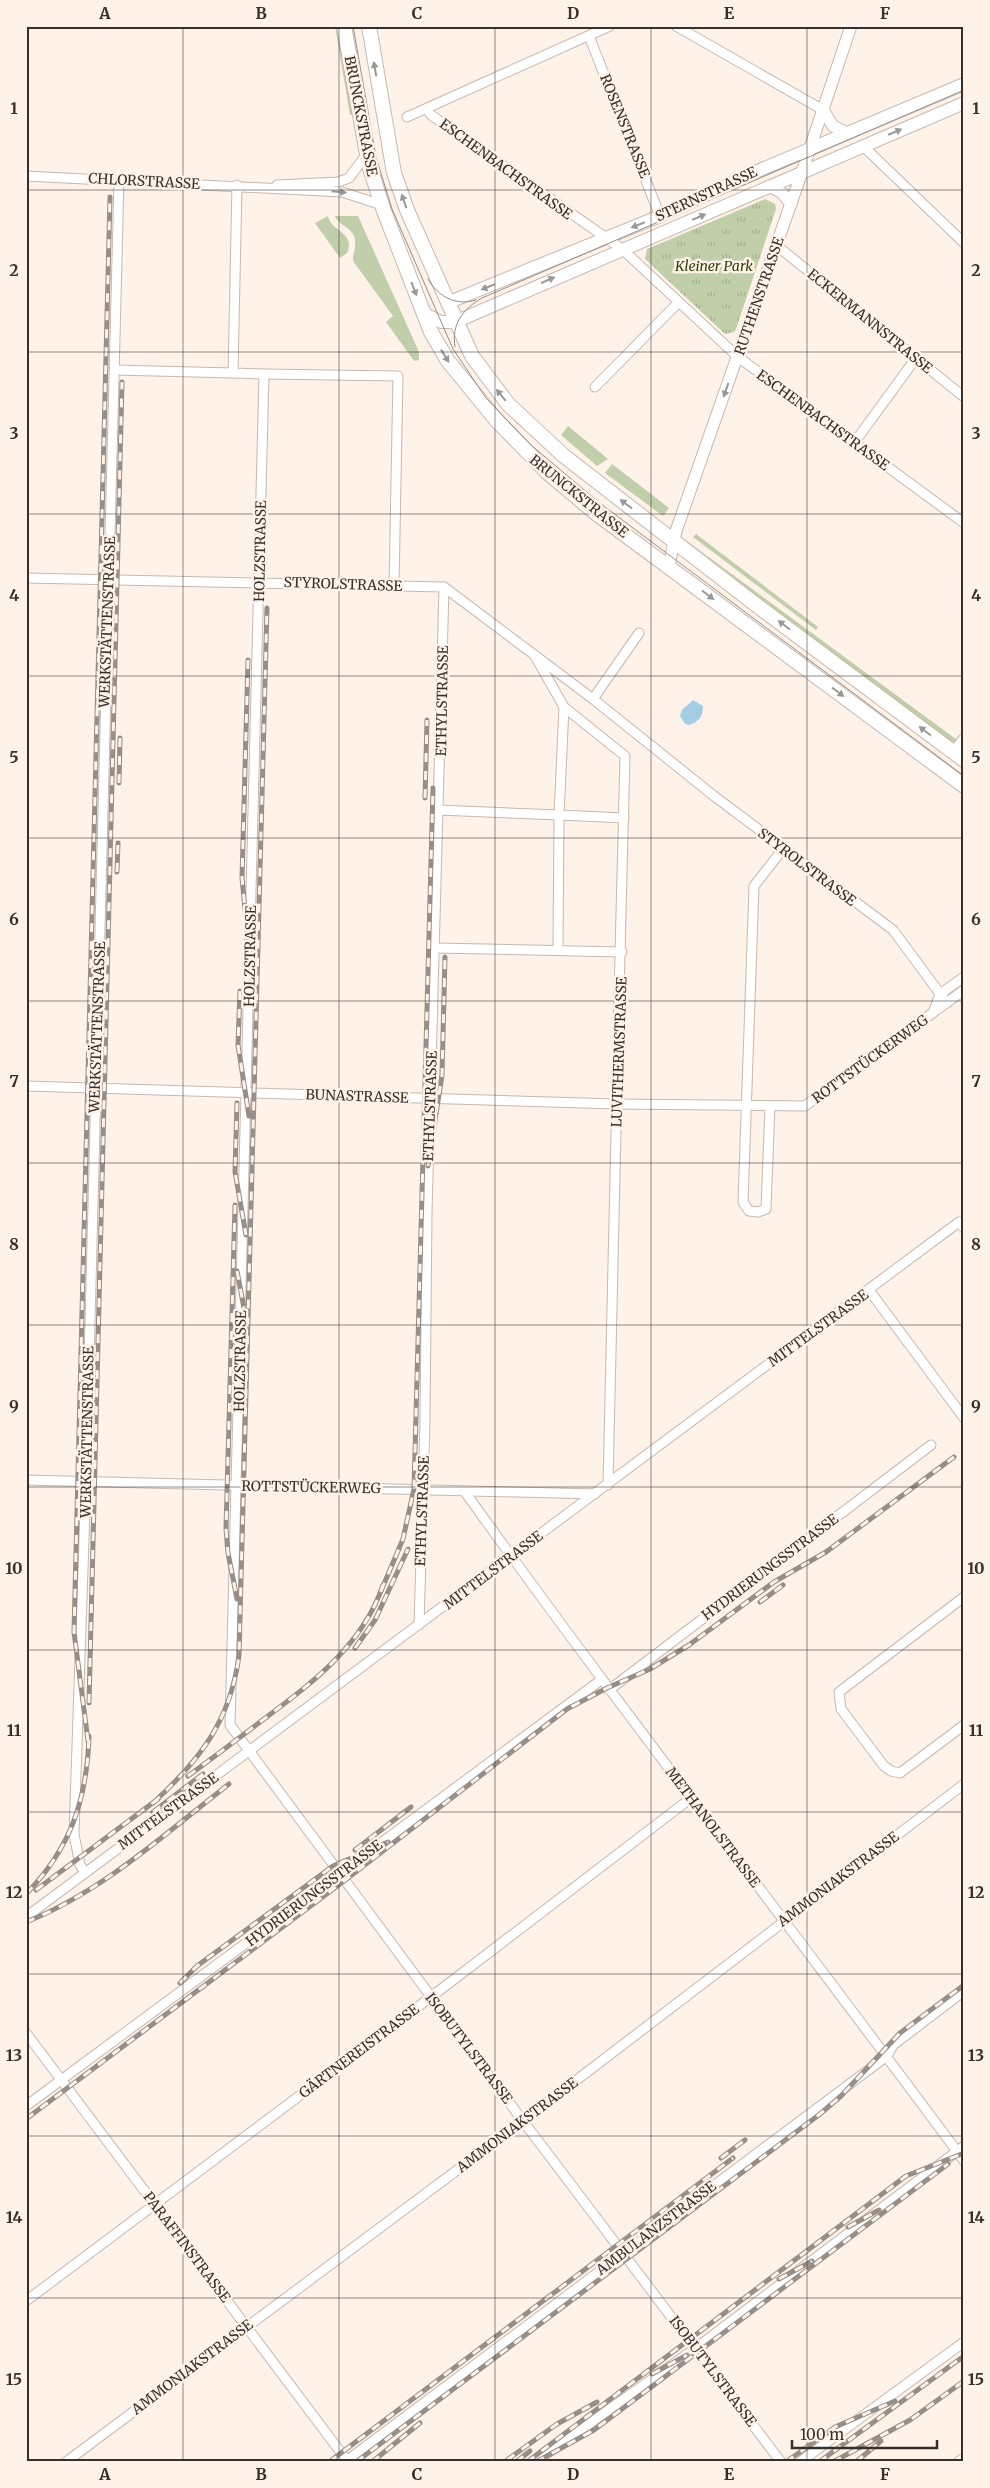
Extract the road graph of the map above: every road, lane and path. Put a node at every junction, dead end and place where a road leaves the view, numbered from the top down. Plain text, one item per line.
1 (344, 26) edge
2 (369, 26) edge
3 (610, 26) edge
4 (676, 26) edge
5 (851, 26) edge
6 (589, 36) junction
7 (964, 84) edge
8 (964, 103) edge
9 (427, 109) junction
10 (823, 110) junction
11 (407, 117) dead end
12 (847, 133) junction
13 (863, 146) junction
14 (810, 148) junction
15 (366, 155) junction
16 (802, 172) junction
17 (26, 176) edge
18 (119, 180) junction
19 (236, 185) junction
20 (295, 186) junction
21 (769, 186) junction
22 (382, 204) junction
23 (791, 204) junction
24 (660, 216) junction
25 (605, 238) junction
26 (964, 243) edge
27 (776, 245) junction
28 (622, 249) junction
29 (447, 303) junction
30 (678, 303) junction
31 (423, 313) junction
32 (455, 322) junction
33 (738, 357) junction
34 (916, 358) junction
35 (115, 370) junction
36 (233, 373) junction
37 (264, 374) junction
38 (595, 387) dead end
39 (964, 396) edge
40 (854, 443) junction
41 (964, 523) edge
42 (673, 541) junction
43 (669, 566) junction
44 (26, 578) edge
45 (108, 580) junction
46 (259, 582) junction
47 (394, 586) junction
48 (444, 588) junction
49 (639, 633) dead end
50 (535, 656) junction
51 (593, 699) junction
52 (564, 707) junction
53 (964, 738) edge
54 (959, 756) edge
55 (964, 786) edge
56 (438, 810) junction
57 (559, 816) junction
58 (624, 818) junction
59 (783, 849) junction
60 (435, 948) junction
61 (558, 950) junction
62 (622, 952) junction
63 (964, 977) edge
64 (964, 990) edge
65 (940, 994) junction
66 (947, 1003) junction
67 (932, 1013) junction
68 (26, 1086) edge
69 (95, 1088) junction
70 (247, 1093) junction
71 (430, 1098) junction
72 (618, 1104) junction
73 (747, 1105) junction
74 (770, 1106) junction
75 (961, 1225) edge
76 (870, 1290) junction
77 (964, 1418) edge
78 (931, 1444) dead end
79 (26, 1480) edge
80 (86, 1481) junction
81 (608, 1484) junction
82 (238, 1485) junction
83 (422, 1489) junction
84 (465, 1492) junction
85 (595, 1494) junction
86 (511, 1555) junction
87 (964, 1597) edge
88 (419, 1625) junction
89 (601, 1680) junction
90 (609, 1690) junction
91 (964, 1725) edge
92 (250, 1751) junction
93 (964, 1784) edge
94 (691, 1798) junction
95 (85, 1872) junction
96 (339, 1874) junction
97 (26, 1917) edge
98 (784, 1921) junction
99 (964, 1991) edge
100 (431, 1997) junction
101 (26, 2033) edge
102 (887, 2056) junction
103 (61, 2080) junction
104 (26, 2106) edge
105 (523, 2121) junction
106 (960, 2148) edge
107 (964, 2161) edge
108 (155, 2204) junction
109 (624, 2252) junction
110 (26, 2301) edge
111 (246, 2326) junction
112 (964, 2342) edge
113 (696, 2348) junction
114 (964, 2458) edge
115 (346, 2461) edge
116 (66, 2462) edge
117 (535, 2462) edge
118 (781, 2462) edge
119 (800, 2462) edge
120 (958, 2462) edge

1 - 15 main road, BRUNCKSTRASSE
29 -> 2 main road, BRUNCKSTRASSE
3 - 6 street
4 - 10 street
5 - 10 street, RUTHENSTRASSE
6 - 9 street
6 - 24 street, ROSENSTRASSE
7 - 12 main road, STERNSTRASSE
13 -> 8 main road, STERNSTRASSE
9 - 11 street
9 - 25 street, ESCHENBACHSTRASSE
10 - 12 street
10 - 14 street, RUTHENSTRASSE
12 - 14 main road, STERNSTRASSE
13 - 16 main road, STERNSTRASSE
13 - 26 street
14 - 16 street, RUTHENSTRASSE
14 - 24 main road, STERNSTRASSE
15 - 20 street
15 - 22 main road, BRUNCKSTRASSE
16 - 21 main road, STERNSTRASSE
16 - 23 street, RUTHENSTRASSE
17 - 18 street, CHLORSTRASSE
18 - 19 street, CHLORSTRASSE
18 - 35 street, WERKSTÄTTENSTRASSE
19 - 20 street, CHLORSTRASSE
19 - 36 street
20 -> 22 street
21 - 23 street
28 -> 21 main road, STERNSTRASSE
22 -> 31 main road, BRUNCKSTRASSE
23 - 27 street, RUTHENSTRASSE
24 -> 25 main road, STERNSTRASSE
25 - 28 street, ESCHENBACHSTRASSE
25 -> 29 main road, STERNSTRASSE
27 - 33 street, RUTHENSTRASSE
27 - 34 street, ECKERMANNSTRASSE
28 - 30 street, ESCHENBACHSTRASSE
32 -> 28 main road, STERNSTRASSE
29 - 32 main road, BRUNCKSTRASSE
30 - 33 street, ESCHENBACHSTRASSE
30 - 38 street
31 - 32 main road
31 -> 43 main road, BRUNCKSTRASSE
42 -> 32 main road, BRUNCKSTRASSE
33 - 40 street, ESCHENBACHSTRASSE
33 -> 42 street, RUTHENSTRASSE
34 - 39 street, ECKERMANNSTRASSE
34 - 40 street
35 - 36 street
35 - 45 street, WERKSTÄTTENSTRASSE
36 - 37 street
37 - 46 street, HOLZSTRASSE
37 - 47 street
40 - 41 street, ESCHENBACHSTRASSE
42 - 43 street, RUTHENSTRASSE
54 -> 42 main road, BRUNCKSTRASSE
43 -> 55 main road, BRUNCKSTRASSE
44 - 45 street, STYROLSTRASSE
45 - 46 street, STYROLSTRASSE
45 - 69 street, WERKSTÄTTENSTRASSE
46 - 47 street, STYROLSTRASSE
46 - 70 street, HOLZSTRASSE
47 - 48 street, STYROLSTRASSE
48 - 50 street
48 - 56 street, ETHYLSTRASSE
49 - 51 street
50 - 51 street
50 - 52 street, LUVITHERMSTRASSE
51 - 59 street, STYROLSTRASSE
52 - 57 street
52 - 58 street, LUVITHERMSTRASSE
53 - 54 street
56 - 57 street
56 - 60 street, ETHYLSTRASSE
57 - 58 street
57 - 61 street
58 - 62 street, LUVITHERMSTRASSE
59 - 65 street, STYROLSTRASSE
59 - 73 street
60 - 61 street
60 - 71 street, ETHYLSTRASSE
61 - 62 street
62 - 72 street, LUVITHERMSTRASSE
63 - 65 street
64 - 66 street, ROTTSTÜCKERWEG
65 - 66 street, STYROLSTRASSE
65 - 67 street, ROTTSTÜCKERWEG
66 - 67 street, ROTTSTÜCKERWEG
67 - 74 street, ROTTSTÜCKERWEG
68 - 69 street, BUNASTRASSE
69 - 70 street, BUNASTRASSE
69 - 80 street, WERKSTÄTTENSTRASSE
70 - 71 street, BUNASTRASSE
70 - 82 street, HOLZSTRASSE
71 - 72 street, BUNASTRASSE
71 - 83 street, ETHYLSTRASSE
72 - 73 street, BUNASTRASSE
72 - 81 street, LUVITHERMSTRASSE
73 - 74 street, ROTTSTÜCKERWEG
73 - 74 street
75 - 76 street, MITTELSTRASSE
76 - 77 street
76 - 81 street, MITTELSTRASSE
78 - 90 street, HYDRIERUNGSSTRASSE
79 - 80 street, ROTTSTÜCKERWEG
80 - 82 street, ROTTSTÜCKERWEG
80 - 95 street, WERKSTÄTTENSTRASSE
81 - 85 street, MITTELSTRASSE
82 - 83 street, ROTTSTÜCKERWEG
82 - 92 street, HOLZSTRASSE
83 - 84 street, ROTTSTÜCKERWEG
83 - 88 street, ETHYLSTRASSE
84 - 85 street, ROTTSTÜCKERWEG
84 - 86 street, METHANOLSTRASSE
85 - 86 street, MITTELSTRASSE
86 - 88 street, MITTELSTRASSE
86 - 89 street, METHANOLSTRASSE
87 - 91 street
88 - 92 street, MITTELSTRASSE
89 - 90 street, METHANOLSTRASSE
89 - 96 street, HYDRIERUNGSSTRASSE
90 - 94 street, METHANOLSTRASSE
92 - 95 street, MITTELSTRASSE
92 - 96 street, ISOBUTYLSTRASSE
93 - 98 street, AMMONIAKSTRASSE
94 - 98 street, METHANOLSTRASSE
94 - 100 street, GÄRTNEREISTRASSE
95 - 97 street, MITTELSTRASSE
96 - 100 street, ISOBUTYLSTRASSE
96 - 103 street, HYDRIERUNGSSTRASSE
98 - 102 street, METHANOLSTRASSE
98 - 105 street, AMMONIAKSTRASSE
99 - 102 street, AMBULANZSTRASSE
100 - 105 street, ISOBUTYLSTRASSE
100 - 108 street, GÄRTNEREISTRASSE
101 - 103 street, PARAFFINSTRASSE
102 - 106 street, METHANOLSTRASSE
102 - 109 street, AMBULANZSTRASSE
103 - 104 street, HYDRIERUNGSSTRASSE
103 - 108 street, PARAFFINSTRASSE
105 - 109 street, ISOBUTYLSTRASSE
105 - 111 street, AMMONIAKSTRASSE
106 - 107 street, METHANOLSTRASSE
106 - 113 street
108 - 110 street, GÄRTNEREISTRASSE
108 - 111 street, PARAFFINSTRASSE
109 - 113 street, ISOBUTYLSTRASSE
109 - 115 street, AMBULANZSTRASSE
111 - 115 street, PARAFFINSTRASSE
111 - 116 street, AMMONIAKSTRASSE
112 - 119 street
113 - 117 street
113 - 118 street, ISOBUTYLSTRASSE
114 - 120 street

